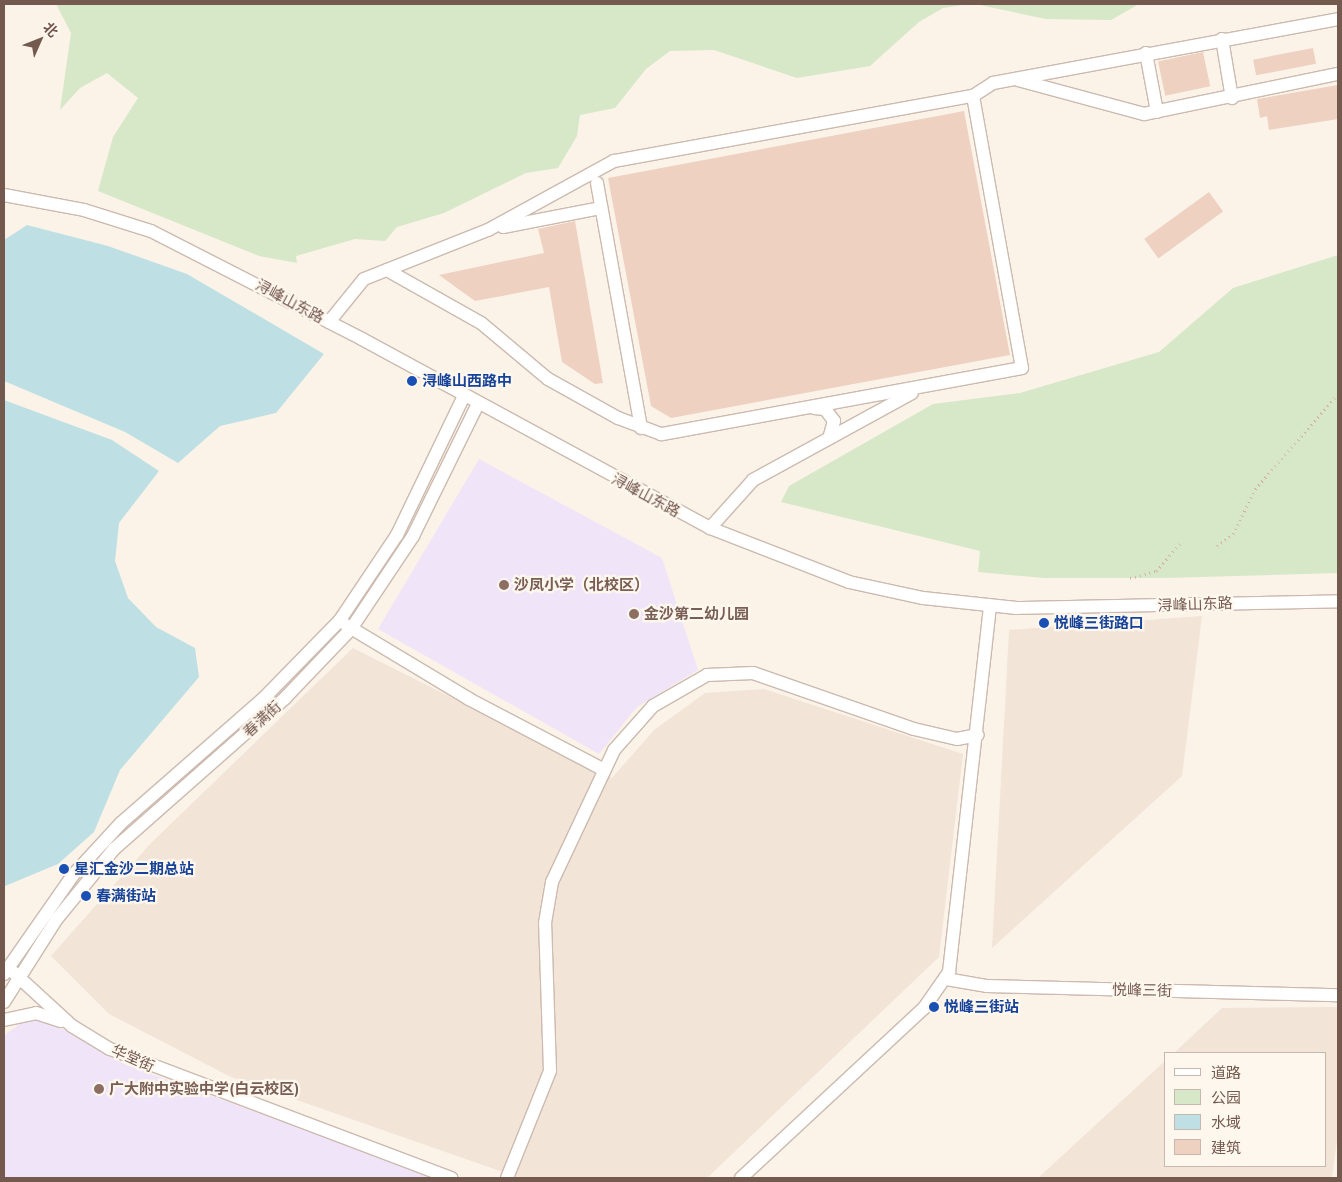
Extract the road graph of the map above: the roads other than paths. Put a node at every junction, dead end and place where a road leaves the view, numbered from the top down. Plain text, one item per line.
1 (1338, 19) edge
2 (1222, 40) junction
3 (1146, 54) junction
4 (1338, 74) edge
5 (1016, 79) junction
6 (973, 96) junction
7 (1232, 98) junction
8 (1156, 112) junction
9 (597, 183) dead end
10 (4, 194) edge
11 (601, 208) junction
12 (488, 230) junction
13 (387, 270) junction
14 (328, 322) junction
15 (924, 387) junction
16 (464, 396) junction
17 (478, 404) junction
18 (812, 408) junction
19 (641, 428) junction
20 (828, 438) junction
21 (710, 528) junction
22 (1338, 601) edge
23 (990, 607) junction
24 (340, 620) junction
25 (351, 629) junction
26 (978, 735) junction
27 (604, 770) junction
28 (5, 970) edge
29 (19, 976) junction
30 (946, 979) junction
31 (1338, 995) edge
32 (4, 1002) edge
33 (4, 1020) edge
34 (72, 1026) junction
35 (451, 1178) edge
36 (507, 1178) edge
37 (741, 1178) edge

1 - 2 street
2 - 3 street
2 - 7 street
3 - 5 street
3 - 8 street
4 - 7 street
5 - 6 street
5 - 8 street
6 - 12 street
6 - 15 street
7 - 8 street
9 - 11 street
10 - 14 street, 浔峰山东路
11 - 12 street
11 - 19 street
12 - 13 street
13 - 14 street
13 - 19 street
14 - 16 street, 浔峰山东路
15 - 18 street
15 - 20 street
16 - 17 street, 浔峰山东路
16 - 24 street, 春满街
17 - 21 street, 浔峰山东路
17 - 25 street, 春满街
18 - 19 street
18 - 20 street
20 - 21 street
21 - 23 street, 浔峰山东路
22 - 23 street, 浔峰山东路
23 - 26 street
24 - 25 street
24 - 28 street, 春满街
25 - 27 street
25 - 29 street, 春满街
26 - 27 street
26 - 30 street
27 - 36 street
28 - 29 street, 华堂街
29 - 32 street, 春满街
29 - 34 street, 华堂街
30 - 31 street, 悦峰三街
30 - 37 street
33 - 34 street
34 - 35 street, 华堂街

